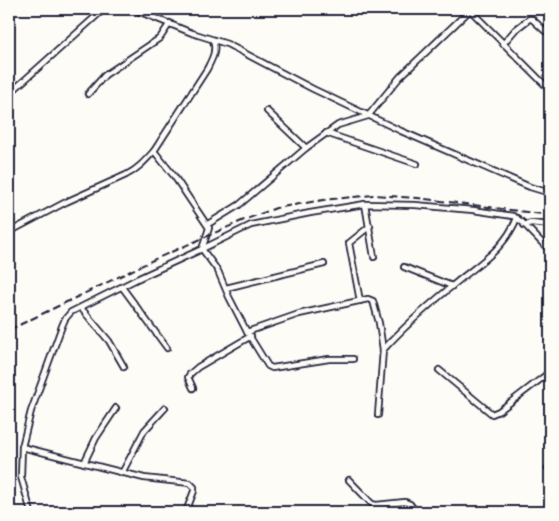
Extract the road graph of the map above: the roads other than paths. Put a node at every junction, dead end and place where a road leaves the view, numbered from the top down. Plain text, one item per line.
1 (104, 9) edge
2 (133, 9) edge
3 (470, 9) edge
4 (170, 23) junction
5 (546, 31) dead end
6 (213, 40) junction
7 (503, 44) junction
8 (550, 90) edge
9 (9, 94) edge
10 (88, 94) dead end
11 (267, 111) dead end
12 (368, 116) junction
13 (326, 133) junction
14 (306, 148) junction
15 (154, 151) junction
16 (417, 164) dead end
17 (550, 193) edge
18 (365, 204) junction
19 (517, 218) junction
20 (208, 224) junction
21 (524, 225) junction
22 (550, 225) edge
23 (370, 226) junction
24 (9, 232) edge
25 (202, 250) junction
26 (550, 251) edge
27 (374, 257) dead end
28 (324, 264) dead end
29 (404, 267) dead end
30 (452, 286) junction
31 (122, 287) junction
32 (226, 288) junction
33 (360, 301) junction
34 (80, 308) junction
35 (246, 332) junction
36 (251, 336) junction
37 (167, 348) dead end
38 (383, 350) junction
39 (353, 359) dead end
40 (124, 367) dead end
41 (439, 370) dead end
42 (550, 372) edge
43 (193, 388) dead end
44 (116, 408) dead end
45 (165, 408) dead end
46 (378, 415) dead end
47 (22, 447) junction
48 (84, 463) junction
49 (122, 473) junction
50 (349, 480) dead end
51 (187, 509) dead end
52 (31, 512) edge
53 (416, 512) edge

1 - 9 street
2 - 4 street
3 - 7 street
3 - 12 street
4 - 6 street
4 - 10 street
5 - 7 street
6 - 12 street
6 - 15 street
7 - 8 street
11 - 14 street
12 - 13 street
12 - 17 street
13 - 14 street
13 - 16 street
14 - 20 street
15 - 20 street
15 - 24 street
18 - 19 street
18 - 23 street
18 - 25 street
19 - 21 street
19 - 30 street
20 - 25 street
21 - 22 street
21 - 26 street
23 - 27 street
23 - 33 street
25 - 31 street
25 - 32 street
28 - 32 street
29 - 30 street
30 - 38 street
31 - 34 street
31 - 37 street
32 - 35 street
33 - 35 street
33 - 38 street
34 - 40 street
34 - 47 street
35 - 36 street
36 - 39 street
36 - 43 street
38 - 46 street
41 - 42 street
44 - 48 street
45 - 49 street
47 - 48 street
47 - 52 street
48 - 49 street
49 - 51 street
50 - 53 street

